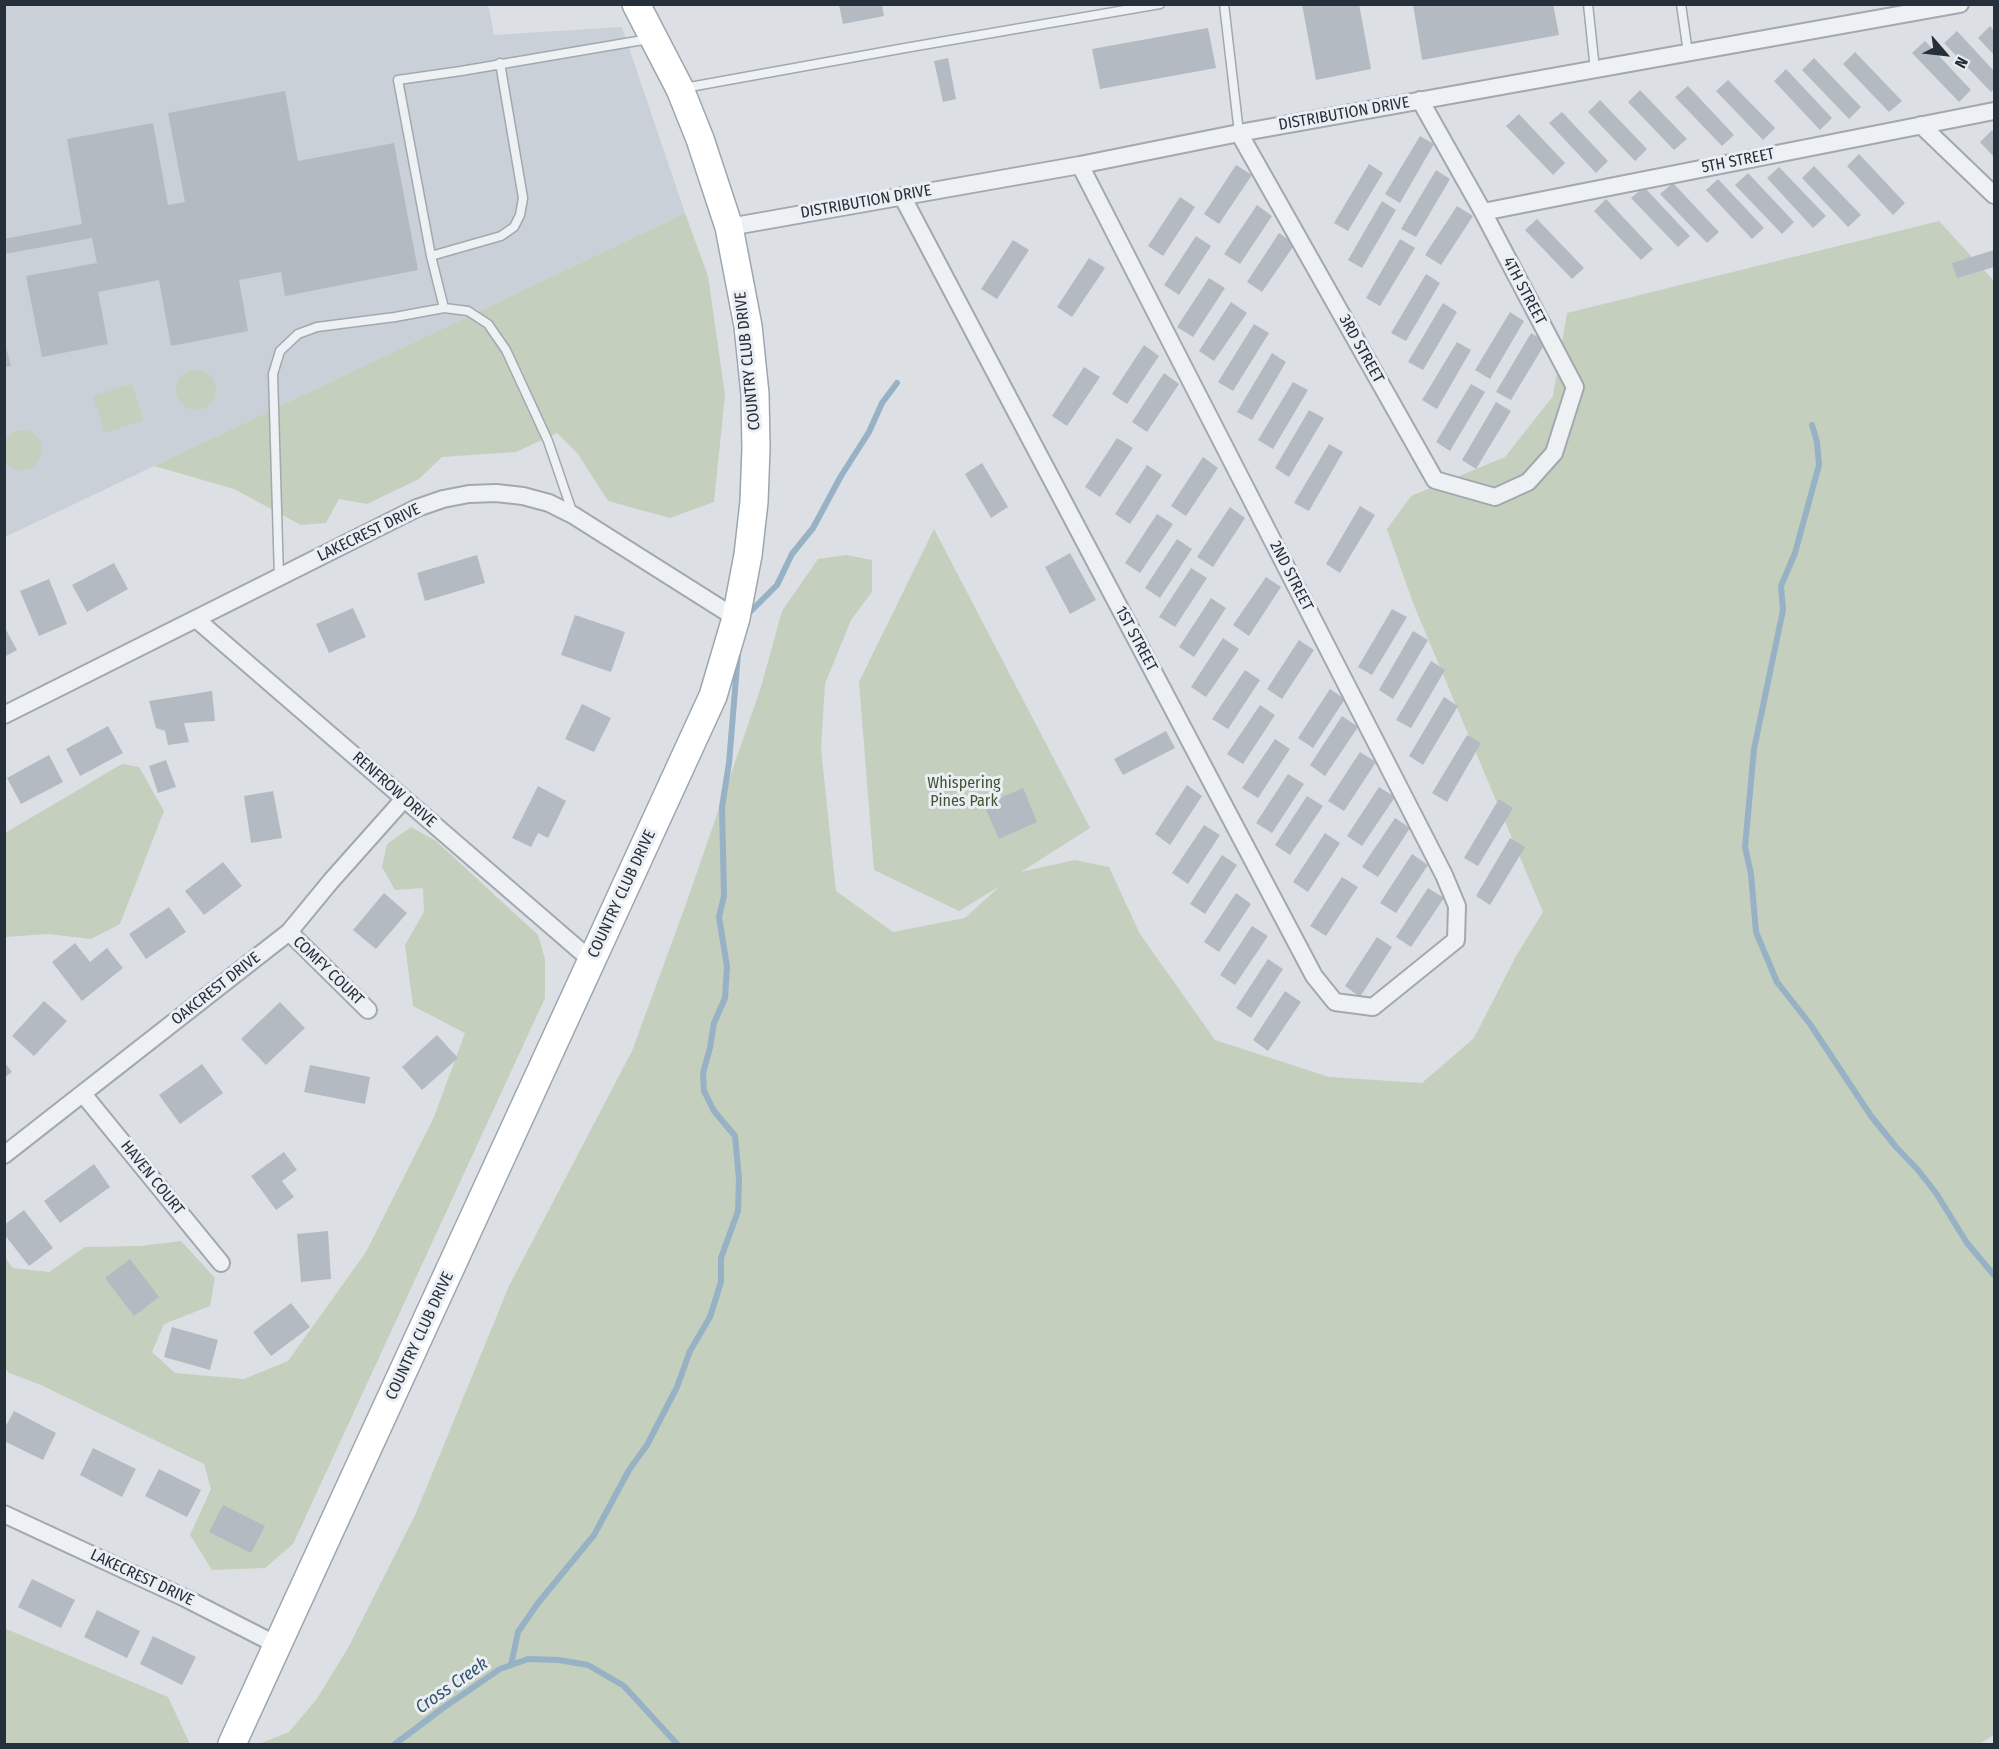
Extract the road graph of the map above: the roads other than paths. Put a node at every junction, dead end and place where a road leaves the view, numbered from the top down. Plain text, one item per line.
1 (636, 4) edge
2 (1160, 4) edge
3 (1224, 4) edge
4 (1588, 4) edge
5 (1682, 4) edge
6 (1957, 5) edge
7 (652, 38) junction
8 (1688, 53) junction
9 (500, 63) junction
10 (1595, 70) junction
11 (680, 89) junction
12 (1420, 100) junction
13 (1995, 111) edge
14 (1921, 125) junction
15 (1239, 133) junction
16 (1080, 165) junction
17 (1995, 195) edge
18 (902, 196) junction
19 (1482, 212) junction
20 (729, 227) junction
21 (431, 256) junction
22 (444, 308) junction
23 (1528, 482) joint
24 (573, 515) junction
25 (279, 578) junction
26 (736, 618) junction
27 (196, 619) junction
28 (4, 715) edge
29 (404, 799) junction
30 (289, 932) junction
31 (592, 961) junction
32 (1410, 977) joint
33 (368, 1010) dead end
34 (83, 1094) junction
35 (4, 1155) edge
36 (221, 1263) dead end
37 (4, 1514) edge
38 (278, 1645) junction
39 (232, 1744) edge

1 - 7 main road, COUNTRY CLUB DRIVE
2 - 11 lane
3 - 15 lane
4 - 10 lane
5 - 8 lane
6 - 8 street, DISTRIBUTION DRIVE
7 - 9 lane
7 - 11 main road, COUNTRY CLUB DRIVE
8 - 10 street, DISTRIBUTION DRIVE
9 - 21 lane
9 - 21 lane
10 - 12 street, DISTRIBUTION DRIVE
11 - 20 main road, COUNTRY CLUB DRIVE
12 - 15 street, DISTRIBUTION DRIVE
12 - 19 street, 4TH STREET
13 - 14 street, 5TH STREET
14 - 17 street
14 - 19 street, 5TH STREET
15 - 16 street, DISTRIBUTION DRIVE
15 - 23 street, 3RD STREET
16 - 18 street, DISTRIBUTION DRIVE
16 - 32 street, 2ND STREET
18 - 20 street, DISTRIBUTION DRIVE
18 - 32 street, 1ST STREET
19 - 23 street, 4TH STREET
20 - 26 main road, COUNTRY CLUB DRIVE
21 - 22 lane
22 - 24 lane
22 - 25 lane
24 - 25 street, LAKECREST DRIVE
24 - 26 street, LAKECREST DRIVE
25 - 27 street, LAKECREST DRIVE
26 - 31 main road, COUNTRY CLUB DRIVE
27 - 28 street, LAKECREST DRIVE
27 - 29 street, RENFROW DRIVE
29 - 30 street, OAKCREST DRIVE
29 - 31 street, RENFROW DRIVE
30 - 33 street, COMFY COURT
30 - 34 street, OAKCREST DRIVE
31 - 38 main road, COUNTRY CLUB DRIVE
34 - 35 street, OAKCREST DRIVE
34 - 36 street, HAVEN COURT
37 - 38 street, LAKECREST DRIVE
38 - 39 main road, COUNTRY CLUB DRIVE

